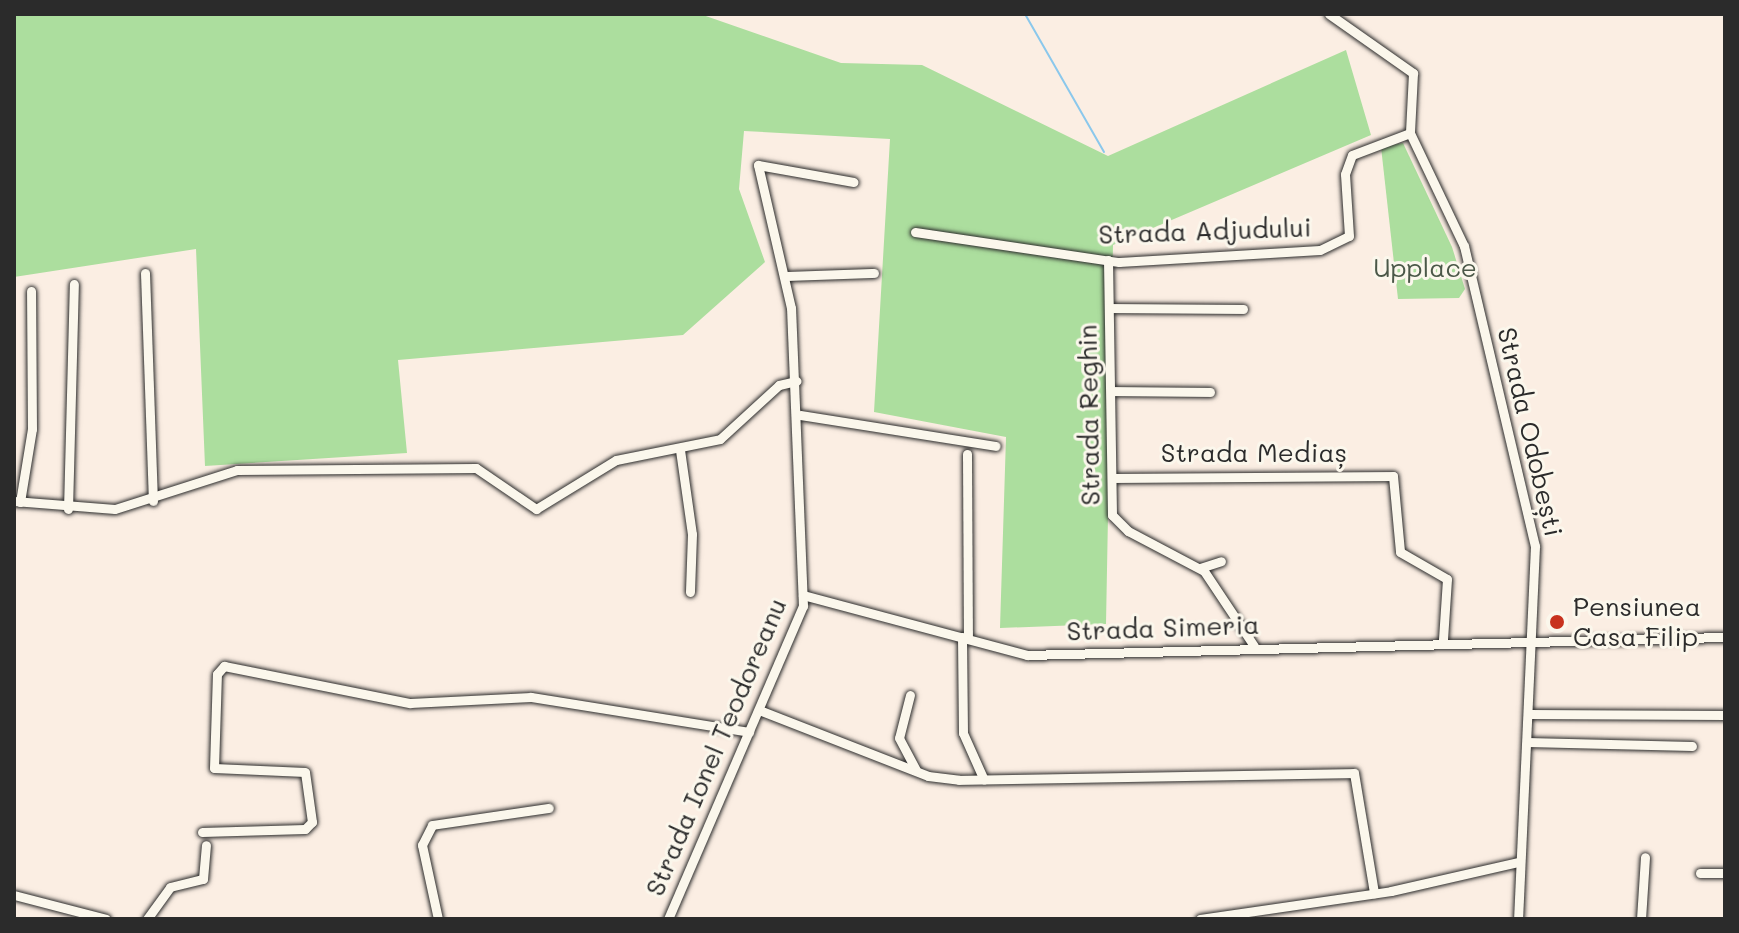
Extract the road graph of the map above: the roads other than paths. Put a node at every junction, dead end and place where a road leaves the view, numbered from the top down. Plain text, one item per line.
1 (1329, 14) edge
2 (1346, 14) edge
3 (1351, 29) junction
4 (1410, 133) junction
5 (853, 182) dead end
6 (915, 232) dead end
7 (1108, 260) junction
8 (145, 273) dead end
9 (874, 273) dead end
10 (784, 276) junction
11 (74, 284) dead end
12 (31, 291) dead end
13 (1110, 308) junction
14 (1243, 309) dead end
15 (797, 381) junction
16 (1111, 391) junction
17 (1210, 392) dead end
18 (800, 415) junction
19 (996, 446) dead end
20 (680, 450) junction
21 (967, 454) dead end
22 (1116, 478) junction
23 (17, 501) edge
24 (153, 501) junction
25 (68, 509) junction
26 (1221, 561) dead end
27 (1200, 568) junction
28 (690, 592) dead end
29 (803, 595) junction
30 (1725, 637) edge
31 (965, 638) junction
32 (1443, 640) junction
33 (1532, 641) junction
34 (1254, 646) junction
35 (910, 695) dead end
36 (759, 710) junction
37 (1528, 714) junction
38 (1725, 715) edge
39 (749, 732) junction
40 (1527, 742) junction
41 (1692, 746) dead end
42 (916, 770) junction
43 (984, 780) junction
44 (549, 808) dead end
45 (202, 832) dead end
46 (206, 845) dead end
47 (1645, 857) dead end
48 (1519, 862) junction
49 (1700, 873) dead end
50 (1725, 873) edge
51 (1374, 893) junction
52 (14, 895) edge
53 (106, 919) edge
54 (147, 919) edge
55 (438, 919) edge
56 (668, 919) edge
57 (1200, 919) edge
58 (1518, 919) edge
59 (1641, 919) edge

1 - 3 street, Strada Odobești
2 - 3 street
3 - 4 street, Strada Odobești
4 - 7 street, Strada Adjudului
4 - 33 street, Strada Odobești
5 - 10 street, Strada Ionel Teodoreanu
6 - 7 street, Strada Adjudului
7 - 13 street, Strada Reghin
8 - 24 street
9 - 10 street
10 - 15 street, Strada Ionel Teodoreanu
11 - 25 street
12 - 23 street
13 - 14 street
13 - 16 street, Strada Reghin
15 - 18 street, Strada Ionel Teodoreanu
15 - 20 street
16 - 17 street
16 - 22 street, Strada Reghin
18 - 19 street
18 - 29 street, Strada Ionel Teodoreanu
20 - 24 street
20 - 28 street
21 - 31 street
22 - 27 street, Strada Reghin
22 - 32 street, Strada Mediaș
23 - 25 street
24 - 25 street
26 - 27 street
27 - 34 street, Strada Reghin
29 - 31 street, Strada Simeria
29 - 36 street, Strada Ionel Teodoreanu
30 - 33 street, Strada Simeria
31 - 34 street, Strada Simeria
31 - 43 street
32 - 33 street, Strada Simeria
32 - 34 street, Strada Simeria
33 - 37 street, Strada Odobești
35 - 42 street
36 - 39 street, Strada Ionel Teodoreanu
36 - 42 street
37 - 38 street
37 - 40 street, Strada Odobești
39 - 45 street
39 - 56 street, Strada Ionel Teodoreanu
40 - 41 street
40 - 48 street, Strada Odobești
42 - 43 street
43 - 51 street
44 - 55 street
46 - 54 street
47 - 59 street
48 - 51 street
48 - 58 street, Strada Odobești
49 - 50 street
51 - 57 street
52 - 53 street

